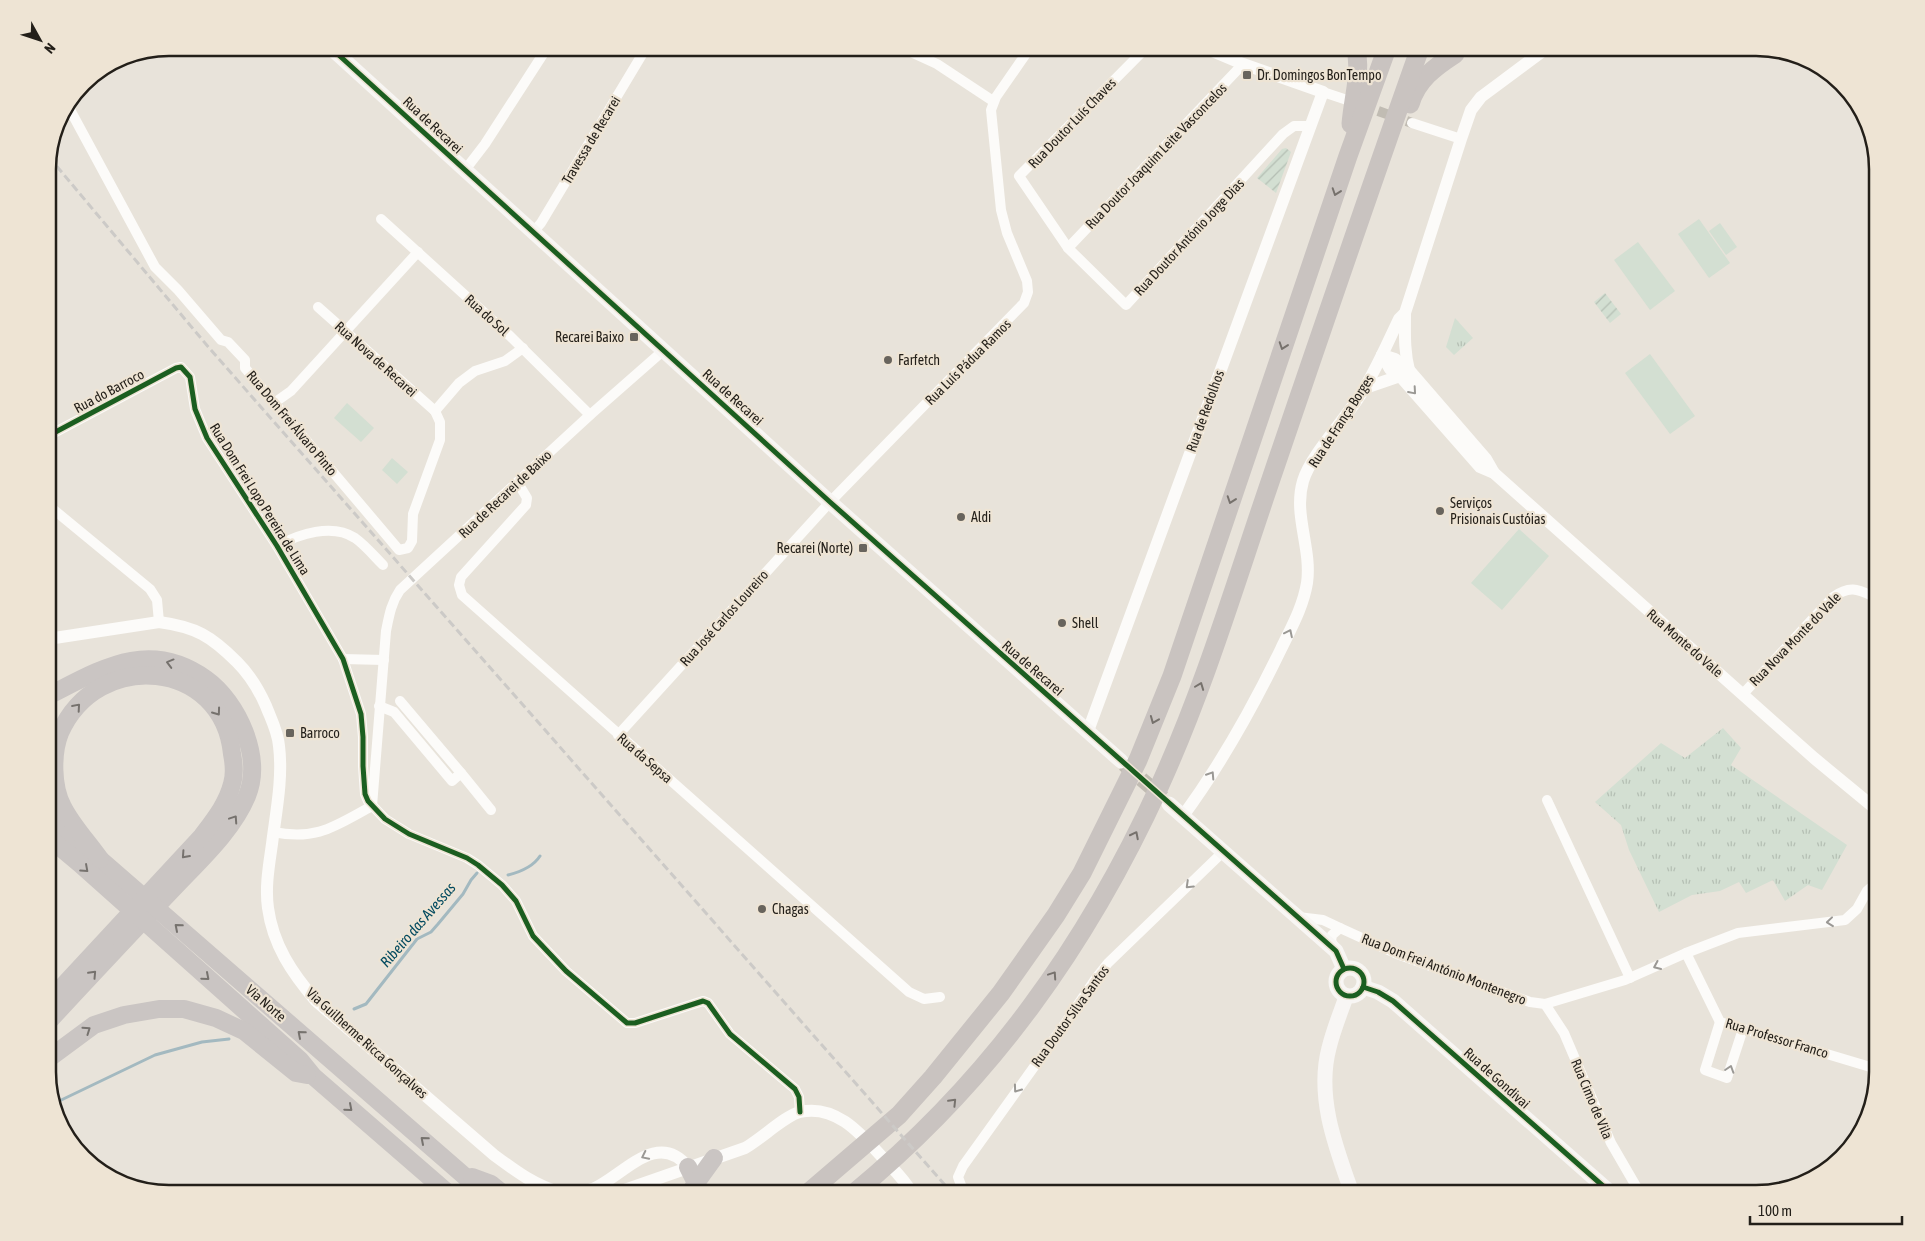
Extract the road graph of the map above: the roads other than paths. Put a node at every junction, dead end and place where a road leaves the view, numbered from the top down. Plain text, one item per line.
1 (340, 56) edge
2 (542, 56) edge
3 (641, 56) edge
4 (920, 56) edge
5 (1024, 56) edge
6 (1138, 56) edge
7 (1224, 56) edge
8 (1357, 56) edge
9 (1384, 56) edge
10 (1417, 56) edge
11 (1452, 56) edge
12 (1536, 56) edge
13 (1243, 64) junction
14 (1323, 92) junction
15 (1347, 100) dead end
16 (993, 101) junction
17 (71, 112) edge
18 (1412, 123) tunnel mouth
19 (1311, 126) junction
20 (1460, 139) junction
21 (1348, 156) junction
22 (1378, 166) junction
23 (465, 170) junction
24 (1019, 176) joint
25 (381, 219) dead end
26 (534, 232) junction
27 (1068, 248) junction
28 (418, 252) junction
29 (318, 307) dead end
30 (1405, 313) junction
31 (345, 331) junction
32 (523, 348) junction
33 (664, 350) junction
34 (1382, 354) junction
35 (182, 367) joint
36 (1405, 373) junction
37 (1365, 388) junction
38 (274, 403) junction
39 (435, 411) junction
40 (590, 415) junction
41 (56, 432) edge
42 (518, 483) junction
43 (830, 502) junction
44 (56, 512) edge
45 (278, 546) junction
46 (383, 565) dead end
47 (1869, 594) edge
48 (159, 622) junction
49 (56, 638) edge
50 (343, 659) junction
51 (384, 660) junction
52 (56, 692) edge
53 (1743, 694) junction
54 (400, 700) dead end
55 (379, 706) junction
56 (425, 731) junction
57 (1088, 731) junction
58 (618, 735) junction
59 (416, 738) junction
60 (56, 748) edge
61 (1121, 761) tunnel mouth
62 (461, 773) junction
63 (56, 781) edge
64 (1547, 800) dead end
65 (1869, 803) edge
66 (1169, 804) tunnel mouth
67 (372, 806) junction
68 (491, 810) dead end
69 (1183, 816) junction
70 (56, 821) edge
71 (273, 832) junction
72 (56, 844) edge
73 (1224, 851) junction
74 (100, 859) junction
75 (174, 878) junction
76 (1869, 889) edge
77 (1297, 917) junction
78 (1340, 928) junction
79 (109, 946) junction
80 (1336, 950) junction
81 (1686, 953) junction
82 (1344, 969) junction
83 (1630, 978) junction
84 (1363, 987) junction
85 (56, 995) edge
86 (940, 997) dead end
87 (1346, 997) junction
88 (1545, 1004) junction
89 (56, 1012) edge
90 (1720, 1022) junction
91 (1743, 1029) junction
92 (56, 1053) edge
93 (1869, 1066) edge
94 (312, 1076) junction
95 (800, 1112) junction
96 (673, 1156) junction
97 (714, 1158) junction
98 (460, 1172) junction
99 (691, 1181) edge
100 (438, 1185) edge
101 (474, 1185) edge
102 (492, 1185) edge
103 (538, 1185) edge
104 (600, 1185) edge
105 (642, 1185) edge
106 (819, 1185) edge
107 (865, 1185) edge
108 (907, 1185) edge
109 (961, 1185) edge
110 (1349, 1185) edge
111 (1601, 1185) edge
112 (1635, 1185) edge

1 - 23 main road, Rua de Recarei
2 - 23 street
3 - 26 street, Travessa de Recarei
4 - 16 street
5 - 16 street
6 - 24 street, Rua Doutor Luís Chaves
7 - 13 street
8 - 21 highway
9 - 21 highway
10 - 22 highway
11 - 22 highway
12 - 20 street, Rua de França Borges
13 - 14 street
13 - 27 street, Rua Doutor Joaquim Leite Vasconcelos
14 - 15 street
14 - 19 street, Rua de Redolhos
16 - 43 street, Rua Luís Pádua Ramos
17 - 38 street, Rua Dom Frei Álvaro Pinto
18 - 20 street
19 - 27 street, Rua Doutor António Jorge Dias
19 - 57 street, Rua de Redolhos
20 - 30 street, Rua de França Borges
21 -> 106 highway
107 -> 22 highway
23 - 26 main road, Rua de Recarei
24 - 27 street, Rua Doutor António Jorge Dias
25 - 28 street, Rua do Sol
26 - 33 main road, Rua de Recarei
28 - 31 street
28 - 32 street, Rua do Sol
29 - 31 street, Rua Nova de Recarei
30 - 34 street, Rua de França Borges
30 - 36 street
31 - 38 street
31 - 39 street, Rua Nova de Recarei
32 - 39 street
32 - 40 street, Rua do Sol
33 - 40 street, Rua de Recarei de Baixo
33 - 43 main road, Rua de Recarei
34 - 36 street, Rua Monte do Vale
34 - 37 street, Rua de França Borges
35 - 41 street, Rua do Barroco
35 - 45 street, Rua Dom Frei Lopo Pereira de Lima
36 - 37 street
36 - 53 street, Rua Monte do Vale
69 -> 37 street, Rua de França Borges
38 - 39 street, Rua Dom Frei Álvaro Pinto
40 - 42 street, Rua de Recarei de Baixo
42 - 51 street, Rua de Recarei de Baixo
42 - 58 street, Rua da Sepsa
43 - 57 main road, Rua de Recarei
43 - 58 street, Rua José Carlos Loureiro
44 - 48 street
45 - 46 street
45 - 50 street, Rua Dom Frei Lopo Pereira de Lima
47 - 53 street, Rua Nova Monte do Vale
48 - 49 street, Via Guilherme Ricca Gonçalves
48 - 71 street, Via Guilherme Ricca Gonçalves
50 - 51 street
50 - 67 street, Rua Dom Frei Lopo Pereira de Lima
51 - 55 street
75 -> 52 highway
53 - 65 street, Rua Monte do Vale
54 - 56 street
55 - 59 street
55 - 67 street
56 - 59 street
56 - 62 street
57 - 61 main road, Rua de Recarei
58 - 86 street, Rua da Sepsa
59 - 62 street
60 -> 75 highway
62 - 68 street
74 -> 63 highway
64 - 83 street
66 - 69 main road
67 - 71 street
67 - 95 street, Rua Dom Frei Lopo Pereira de Lima
69 - 73 main road
70 - 74 highway, Via Norte
71 - 103 street, Via Guilherme Ricca Gonçalves
72 -> 94 highway, Via Norte
73 - 77 main road
73 -> 109 street, Rua Doutor Silva Santos
98 -> 74 highway, Via Norte
75 - 79 highway
76 -> 81 street, Rua Dom Frei António Montenegro
77 - 78 street, Rua Dom Frei António Montenegro
77 - 80 main road
78 - 80 street
78 - 88 street, Rua Dom Frei António Montenegro
79 - 85 highway
89 -> 79 highway
80 - 82 main road
81 -> 83 street, Rua Dom Frei António Montenegro
81 - 90 street, Rua Professor Franco
82 - 84 main road
82 - 87 main road
83 - 88 street, Rua Dom Frei António Montenegro
84 - 87 main road
84 - 111 main road, Rua de Gondivai
87 - 110 main road
88 - 112 street, Rua Cimo de Vila
90 - 91 street, Rua Professor Franco
90 -> 91 street
91 - 93 street, Rua Professor Franco
92 -> 94 highway
94 -> 100 highway, Via Norte
95 - 97 street, Via Guilherme Ricca Gonçalves
95 - 108 street
96 - 97 street, Via Guilherme Ricca Gonçalves
96 - 99 street
96 -> 104 street, Via Guilherme Ricca Gonçalves
97 - 99 highway
98 - 101 highway, Via Norte
98 - 102 highway
99 - 105 street

